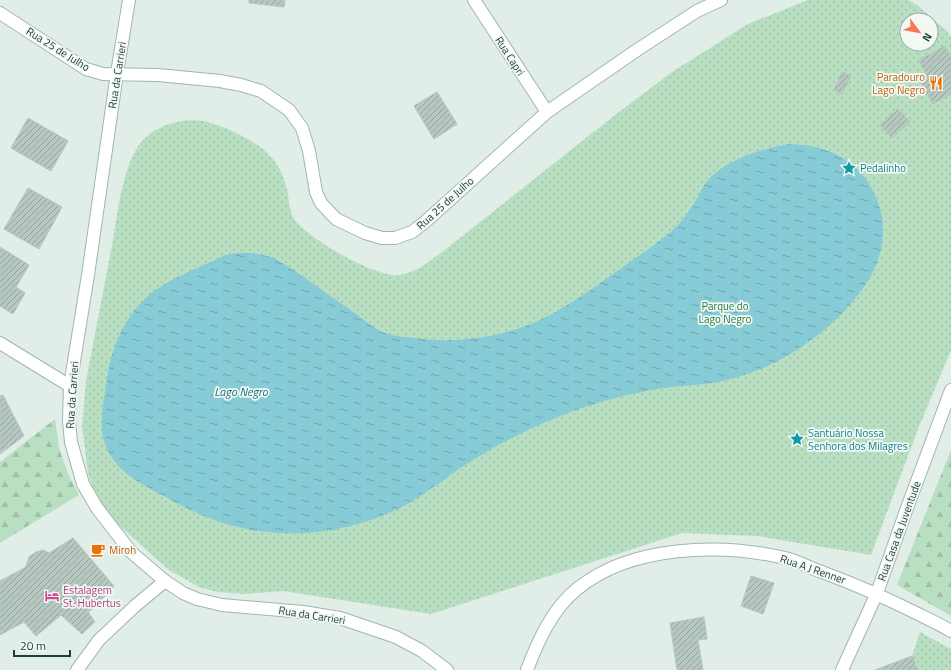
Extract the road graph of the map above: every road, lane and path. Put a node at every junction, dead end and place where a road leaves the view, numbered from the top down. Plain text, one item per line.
1 (129, 0) edge
2 (474, 0) edge
3 (721, 0) edge
4 (0, 13) edge
5 (117, 73) junction
6 (547, 112) junction
7 (0, 343) edge
8 (70, 386) junction
9 (951, 390) edge
10 (165, 581) junction
11 (877, 594) junction
12 (951, 631) edge
13 (77, 670) edge
14 (447, 670) edge
15 (527, 670) edge
16 (842, 670) edge

1 - 5 street, Rua da Carrieri
2 - 6 street, Rua Capri
3 - 6 street, Rua 25 de Julho
4 - 5 street, Rua 25 de Julho
5 - 6 street, Rua 25 de Julho
5 - 8 street, Rua da Carrieri
7 - 8 street
8 - 10 street, Rua da Carrieri
9 - 11 street, Rua Casa da Juventude
10 - 13 street
10 - 14 street, Rua da Carrieri
11 - 12 street, Rua A J Renner
11 - 15 street, Rua A J Renner
11 - 16 street, Rua Casa da Juventude

